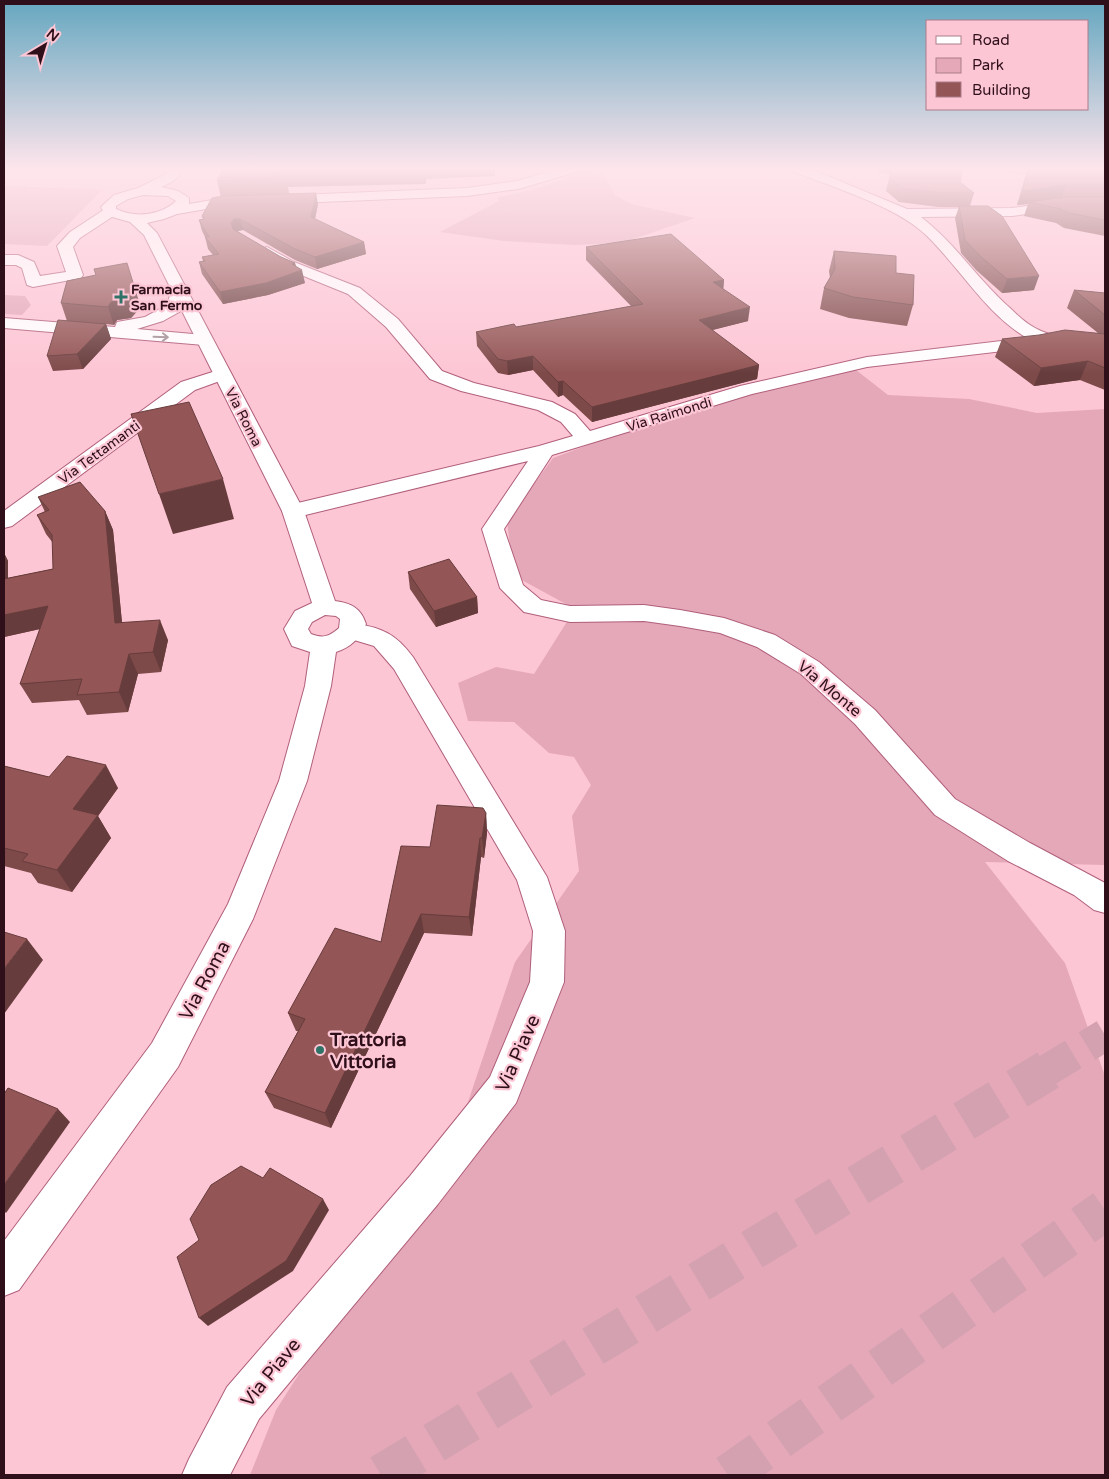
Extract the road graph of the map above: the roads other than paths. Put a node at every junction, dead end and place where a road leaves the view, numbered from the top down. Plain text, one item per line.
1 (74, 236) edge
2 (152, 236) edge
3 (935, 236) edge
4 (250, 241) edge
5 (4, 260) edge
6 (179, 288) junction
7 (4, 323) edge
8 (78, 328) junction
9 (204, 340) junction
10 (1050, 340) junction
11 (1105, 347) edge
12 (222, 374) junction
13 (586, 439) junction
14 (545, 451) junction
15 (293, 511) junction
16 (4, 521) edge
17 (325, 607) junction
18 (339, 638) junction
19 (1105, 900) edge
20 (4, 1275) edge
21 (206, 1475) edge

1 - 5 street
2 - 6 street, Via Roma
3 - 10 street
4 - 13 street
6 - 8 street
6 - 9 street, Via Roma
7 - 8 street
8 -> 9 street
9 - 12 street, Via Roma
10 - 11 street
10 - 13 street, Via Raimondi
12 - 15 street, Via Roma
12 - 16 street, Via Tettamanti
13 - 14 street, Via Raimondi
14 - 15 street, Via Raimondi
14 - 19 street, Via Monte
15 - 17 street, Via Roma
17 - 18 street
17 - 18 street, Via Piave
18 - 20 street, Via Roma
18 - 21 street, Via Piave

